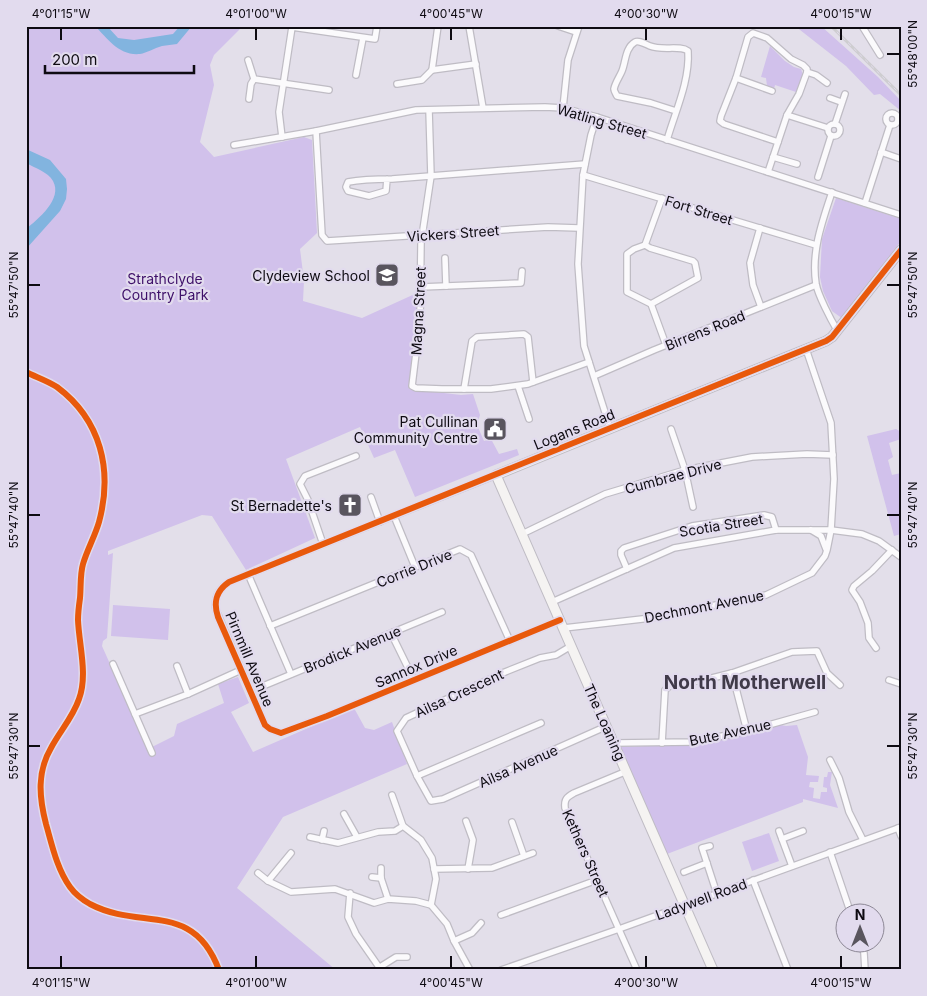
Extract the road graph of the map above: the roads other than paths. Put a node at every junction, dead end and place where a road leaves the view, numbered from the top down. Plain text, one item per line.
1 (377, 26) edge
2 (438, 26) edge
3 (469, 26) edge
4 (558, 26) edge
5 (862, 26) edge
6 (290, 27) edge
7 (578, 29) edge
8 (334, 30) edge
9 (363, 38) junction
10 (880, 55) dead end
11 (248, 60) dead end
12 (476, 64) junction
13 (432, 70) junction
14 (807, 72) junction
15 (356, 75) dead end
16 (736, 78) junction
17 (254, 79) junction
18 (764, 80) dead end
19 (284, 83) junction
20 (827, 83) dead end
21 (397, 84) dead end
22 (243, 85) dead end
23 (251, 86) junction
24 (762, 88) junction
25 (329, 90) dead end
26 (772, 91) dead end
27 (845, 94) dead end
28 (830, 98) dead end
29 (249, 99) dead end
30 (842, 102) junction
31 (484, 108) junction
32 (563, 108) junction
33 (429, 110) junction
34 (676, 111) junction
35 (787, 115) junction
36 (597, 117) junction
37 (835, 124) junction
38 (890, 125) dead end
39 (828, 128) junction
40 (316, 131) junction
41 (832, 136) junction
42 (282, 137) junction
43 (667, 140) junction
44 (778, 142) junction
45 (234, 145) dead end
46 (881, 152) junction
47 (773, 157) junction
48 (901, 158) edge
49 (585, 164) junction
50 (797, 164) dead end
51 (768, 172) junction
52 (583, 175) junction
53 (431, 176) junction
54 (818, 177) dead end
55 (387, 179) junction
56 (832, 192) junction
57 (662, 198) junction
58 (865, 203) junction
59 (901, 215) edge
60 (579, 228) junction
61 (760, 228) junction
62 (422, 236) junction
63 (645, 245) junction
64 (816, 245) junction
65 (901, 250) edge
66 (445, 258) dead end
67 (897, 262) edge
68 (522, 271) dead end
69 (816, 285) junction
70 (446, 286) junction
71 (421, 287) junction
72 (651, 304) junction
73 (761, 307) junction
74 (837, 330) junction
75 (666, 345) junction
76 (806, 349) junction
77 (589, 362) junction
78 (26, 372) edge
79 (594, 376) junction
80 (533, 382) junction
81 (518, 386) junction
82 (464, 389) junction
83 (529, 419) dead end
84 (610, 428) junction
85 (671, 429) dead end
86 (833, 455) junction
87 (356, 456) dead end
88 (685, 470) junction
89 (496, 474) junction
90 (371, 497) dead end
91 (693, 507) dead end
92 (394, 516) junction
93 (380, 522) junction
94 (809, 529) junction
95 (776, 530) junction
96 (831, 530) junction
97 (522, 534) junction
98 (323, 544) junction
99 (827, 550) junction
100 (892, 550) junction
101 (901, 557) edge
102 (415, 567) junction
103 (627, 569) junction
104 (248, 574) junction
105 (223, 587) joint
106 (552, 602) junction
107 (442, 612) dead end
108 (562, 624) junction
109 (270, 626) junction
110 (391, 633) junction
111 (510, 641) junction
112 (572, 646) junction
113 (876, 648) dead end
114 (177, 666) dead end
115 (113, 667) dead end
116 (241, 670) junction
117 (732, 673) junction
118 (291, 674) junction
119 (414, 680) junction
120 (889, 680) dead end
121 (901, 684) edge
122 (263, 686) dead end
123 (840, 686) dead end
124 (188, 694) junction
125 (815, 712) dead end
126 (135, 714) junction
127 (541, 723) dead end
128 (607, 726) junction
129 (747, 731) junction
130 (281, 734) joint
131 (614, 743) junction
132 (662, 743) junction
133 (152, 753) dead end
134 (830, 760) dead end
135 (627, 771) junction
136 (417, 776) junction
137 (392, 795) dead end
138 (429, 799) joint
139 (344, 814) dead end
140 (357, 819) dead end
141 (466, 821) dead end
142 (349, 823) junction
143 (522, 825) dead end
144 (403, 826) junction
145 (899, 827) edge
146 (324, 831) dead end
147 (779, 831) dead end
148 (803, 831) dead end
149 (901, 836) edge
150 (310, 837) dead end
151 (357, 837) junction
152 (472, 837) junction
153 (782, 839) junction
154 (322, 840) junction
155 (465, 840) dead end
156 (863, 840) junction
157 (710, 846) dead end
158 (830, 852) junction
159 (291, 853) dead end
160 (533, 853) dead end
161 (524, 856) junction
162 (708, 863) junction
163 (792, 866) junction
164 (381, 868) dead end
165 (434, 869) junction
166 (468, 869) junction
167 (684, 872) dead end
168 (258, 873) dead end
169 (372, 877) dead end
170 (381, 878) junction
171 (597, 880) junction
172 (753, 880) junction
173 (268, 881) junction
174 (350, 893) junction
175 (717, 894) junction
176 (388, 899) junction
177 (848, 904) edge
178 (431, 905) junction
179 (685, 906) junction
180 (501, 915) dead end
181 (480, 923) dead end
182 (619, 929) junction
183 (454, 941) junction
184 (864, 954) edge
185 (407, 957) dead end
186 (381, 968) edge
187 (218, 970) edge
188 (470, 970) edge
189 (501, 970) edge
190 (637, 970) edge
191 (713, 970) edge
192 (788, 970) edge
193 (865, 970) edge

1 - 9 street
2 - 13 street
3 - 12 street
4 - 7 street
5 - 10 street
6 - 8 street
6 - 19 street
7 - 32 street
8 - 9 street
9 - 15 street
11 - 17 street
12 - 13 street
12 - 31 street
13 - 21 street
14 - 16 street
14 - 20 street
14 - 35 street
16 - 24 street
16 - 44 street
17 - 19 street
17 - 23 street
18 - 24 street
19 - 25 street
19 - 42 street
22 - 23 street
23 - 29 street
24 - 26 street
27 - 30 street
28 - 30 street
30 - 37 street
31 - 32 street, Watling Street
31 - 33 street, Watling Street
32 - 36 street, Watling Street
33 - 40 street, Watling Street
33 - 53 street, Magna Street
34 - 34 street
34 - 43 street
35 - 39 street
35 - 44 street
36 - 43 street, Watling Street
36 - 49 street
37 - 39 street
37 - 41 street
38 - 46 street
39 - 41 street
40 - 42 street, Watling Street
40 - 62 street, Vickers Street
41 - 54 street
42 - 45 street, Watling Street
43 - 51 street, Watling Street
44 - 47 street
46 - 48 street
46 - 58 street
47 - 50 street
47 - 51 street
49 - 52 street
49 - 53 street
51 - 56 street, Watling Street
52 - 57 street, Fort Street
52 - 60 street
53 - 55 street
53 - 62 street, Magna Street
55 - 55 street
56 - 58 street, Watling Street
56 - 64 street
57 - 61 street, Fort Street
57 - 63 street
58 - 59 street, Watling Street
60 - 62 street, Vickers Street
60 - 77 street
61 - 64 street, Fort Street
61 - 73 street
62 - 71 street, Magna Street
63 - 72 street
63 - 72 street
64 - 69 street
65 - 67 street, Logans Road
66 - 70 street
67 - 74 street, Logans Road
68 - 70 street
69 - 73 street, Birrens Road
69 - 74 street
70 - 71 street
71 - 82 street, Magna Street
72 - 75 street
73 - 75 street, Birrens Road
74 - 76 street, Logans Road
75 - 79 street, Birrens Road
76 - 84 street, Logans Road
76 - 86 street, Dechmont Avenue
77 - 79 street
77 - 80 street
78 - 187 street
79 - 84 street
80 - 81 street
80 - 82 street
81 - 82 street
81 - 83 street
84 - 89 street, Logans Road
85 - 88 street
86 - 88 street, Cumbrae Drive
86 - 96 street, Dechmont Avenue
87 - 98 street
88 - 91 street
88 - 97 street, Cumbrae Drive
89 - 92 street, Logans Road
89 - 97 street, The Loaning
90 - 93 street
92 - 93 street, Logans Road
92 - 102 street
93 - 98 street, Logans Road
94 - 95 street, Scotia Street
94 - 96 street, Scotia Street
94 - 99 street
95 - 103 street, Scotia Street
95 - 103 street, Scotia Street
96 - 99 street, Dechmont Avenue
96 - 100 street, Scotia Street
97 - 106 street, The Loaning
98 - 104 street, Logans Road
99 - 108 street, Dechmont Avenue
100 - 101 street, Scotia Street
100 - 113 street
102 - 109 street, Corrie Drive
102 - 111 street, Corrie Drive
103 - 106 street, Scotia Street
104 - 105 street, Logans Road
104 - 109 street
105 - 116 street, Pirnmill Avenue
106 - 108 street, The Loaning
107 - 110 street, Brodick Avenue
108 - 111 street, Sannox Drive
108 - 112 street, The Loaning
109 - 118 street
110 - 118 street, Brodick Avenue
110 - 119 street
111 - 119 street, Sannox Drive
112 - 128 street, The Loaning
112 - 136 street, Ailsa Crescent
114 - 124 street
115 - 126 street
116 - 124 street
116 - 130 street, Pirnmill Avenue
117 - 123 street
117 - 129 street
117 - 132 street
118 - 122 street, Brodick Avenue
119 - 130 street, Sannox Drive
120 - 121 street
124 - 126 street
125 - 129 street, Bute Avenue
126 - 133 street
127 - 136 street
128 - 131 street, The Loaning
128 - 138 street, Ailsa Avenue
129 - 132 street, Bute Avenue
131 - 132 street, Bute Avenue
131 - 135 street, The Loaning
134 - 156 street
135 - 171 street, Kethers Street
135 - 179 street, The Loaning
136 - 138 street, Ailsa Crescent
137 - 144 street
139 - 142 street
140 - 142 street
141 - 152 street
142 - 151 street
143 - 161 street
144 - 151 street
144 - 165 street
145 - 149 street
145 - 156 street, Ladywell Road
146 - 154 street
147 - 153 street
148 - 153 street
150 - 154 street
151 - 154 street
152 - 155 street
152 - 166 street
153 - 163 street
156 - 158 street, Ladywell Road
157 - 162 street
158 - 163 street, Ladywell Road
158 - 177 street
159 - 173 street
160 - 161 street
161 - 166 street
162 - 167 street
162 - 175 street
163 - 172 street, Ladywell Road
164 - 170 street
165 - 166 street
165 - 178 street
168 - 173 street
169 - 170 street
170 - 176 street
171 - 180 street
171 - 182 street, Kethers Street
172 - 175 street, Ladywell Road
172 - 192 street
173 - 174 street
174 - 176 street
174 - 186 street
175 - 179 street, Ladywell Road
176 - 178 street
178 - 183 street
179 - 182 street, Ladywell Road
179 - 191 street, The Loaning
181 - 183 street
182 - 189 street, Ladywell Road
182 - 190 street, Kethers Street
183 - 188 street
184 - 193 street
185 - 186 street

